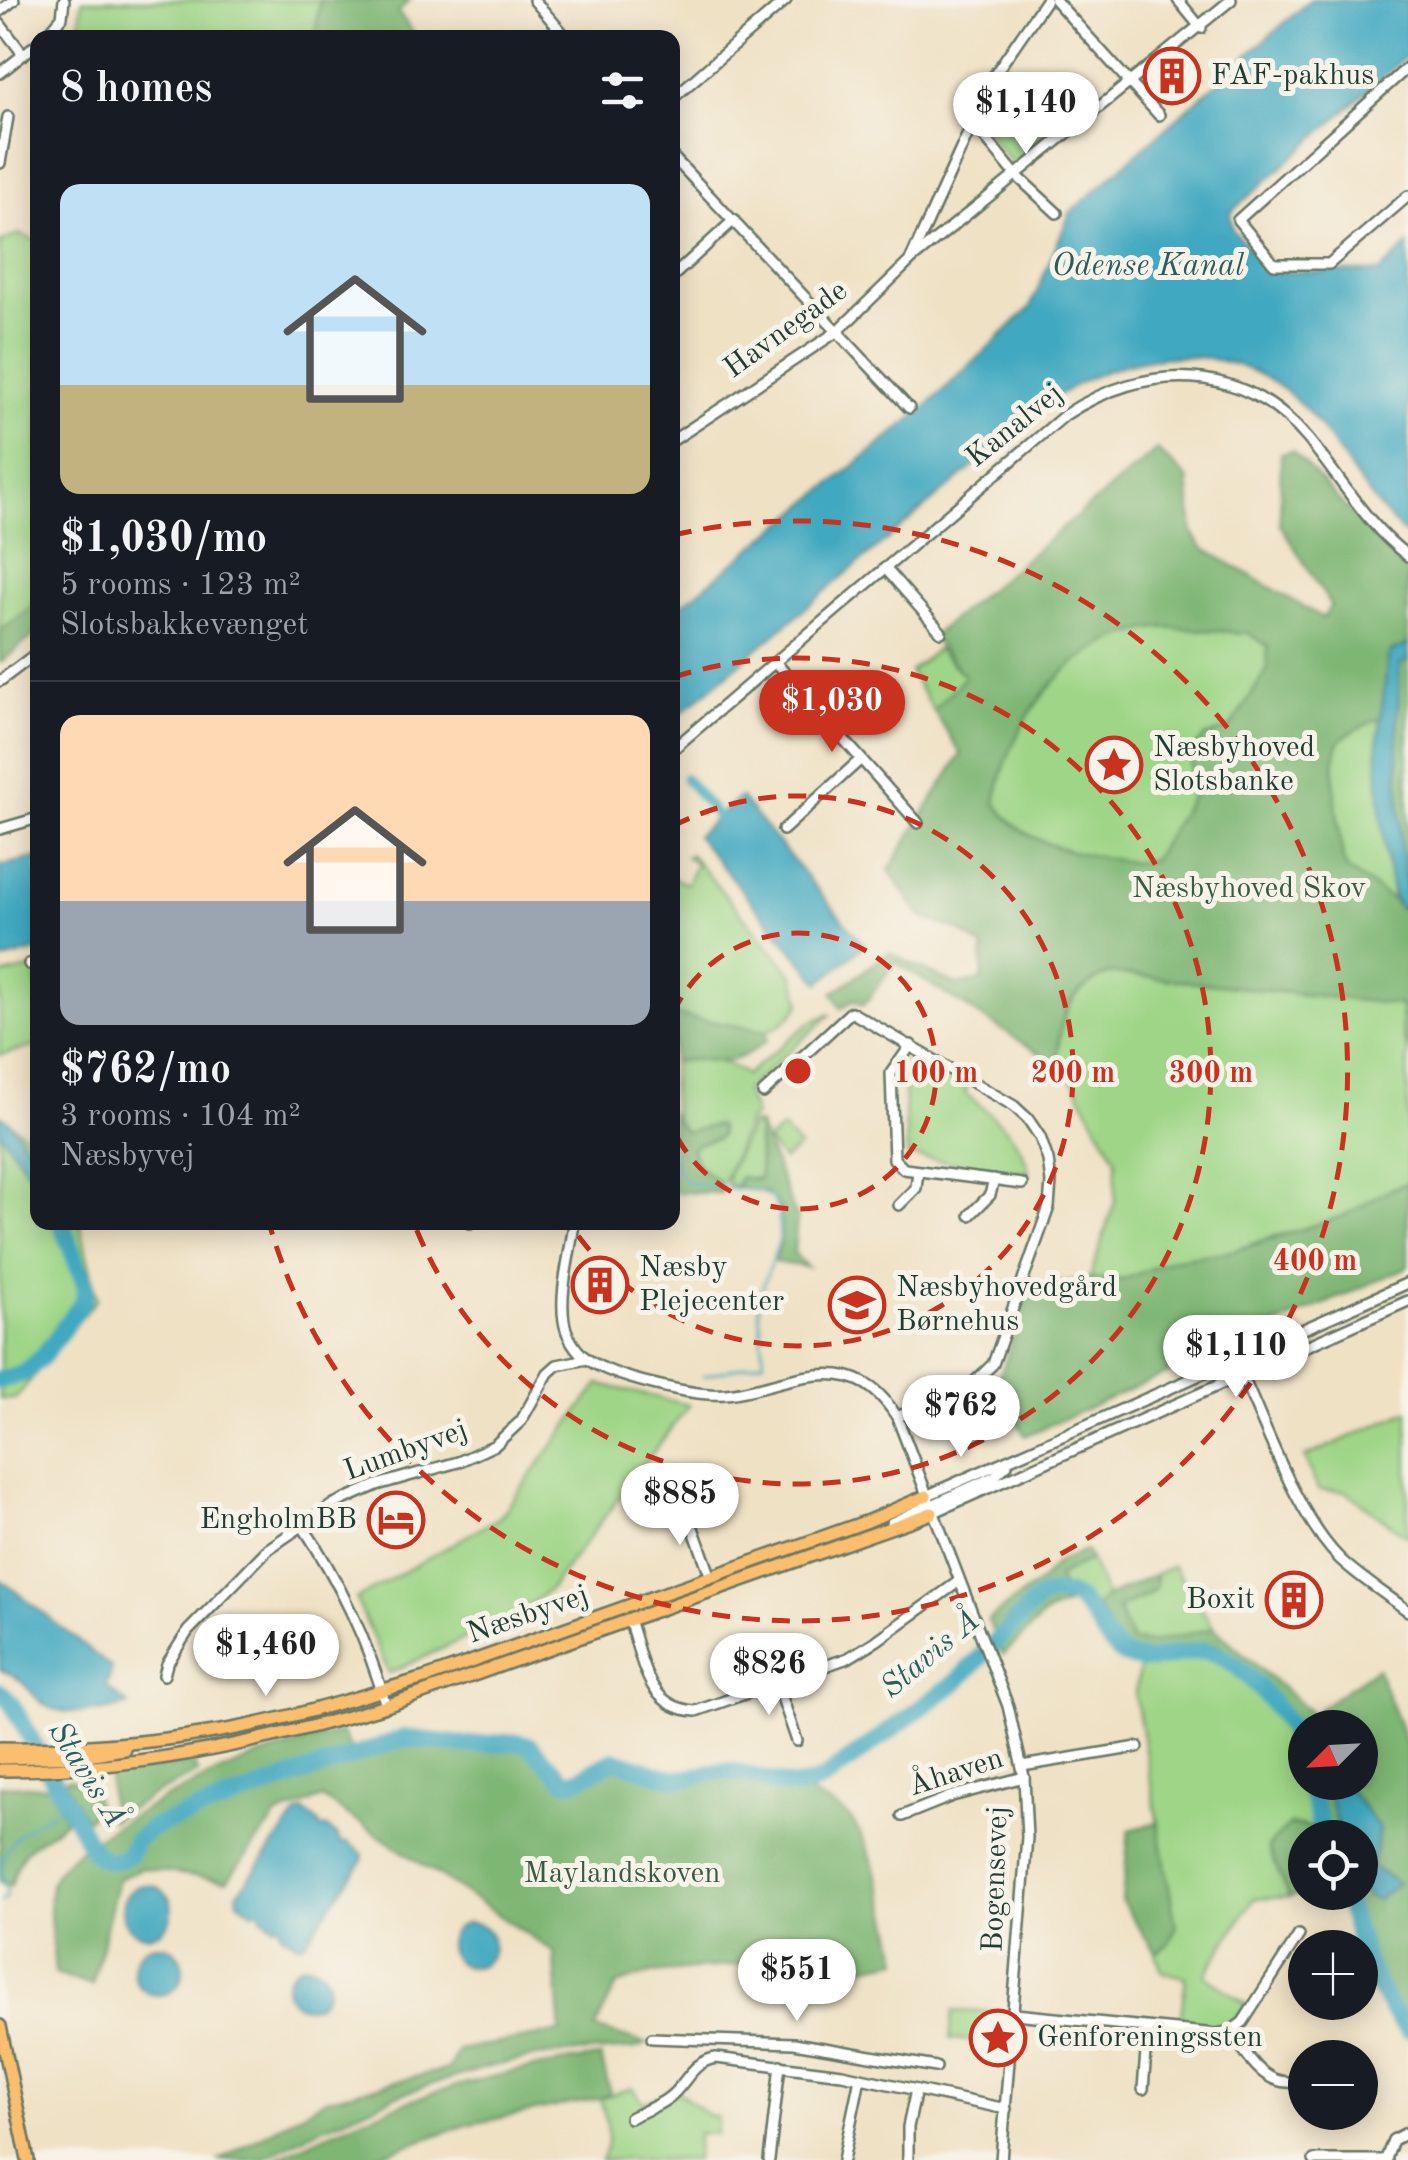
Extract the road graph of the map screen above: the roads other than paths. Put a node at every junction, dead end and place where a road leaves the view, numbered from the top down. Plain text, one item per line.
1 (14, 0) edge
2 (64, 0) edge
3 (534, 0) edge
4 (786, 0) edge
5 (1178, 0) edge
6 (1232, 0) edge
7 (1054, 2) edge
8 (0, 11) edge
9 (0, 24) edge
10 (1201, 28) junction
11 (51, 30) edge
12 (559, 30) edge
13 (30, 49) edge
14 (23, 54) junction
15 (1408, 67) edge
16 (0, 74) edge
17 (1130, 83) junction
18 (680, 92) edge
19 (1158, 115) dead end
20 (8, 117) dead end
21 (973, 123) junction
22 (0, 163) edge
23 (680, 164) edge
24 (1016, 175) junction
25 (1408, 196) edge
26 (1057, 213) dead end
27 (734, 220) junction
28 (910, 261) junction
29 (680, 270) edge
30 (838, 331) junction
31 (909, 408) dead end
32 (680, 436) edge
33 (1408, 556) edge
34 (884, 568) junction
35 (941, 632) dead end
36 (30, 661) edge
37 (775, 662) junction
38 (0, 682) edge
39 (680, 743) edge
40 (861, 758) junction
41 (30, 820) edge
42 (918, 823) dead end
43 (0, 828) edge
44 (783, 830) dead end
45 (911, 1045) junction
46 (764, 1093) dead end
47 (918, 1171) junction
48 (994, 1180) junction
49 (1022, 1184) dead end
50 (899, 1205) dead end
51 (970, 1214) dead end
52 (573, 1230) edge
53 (1408, 1283) edge
54 (1408, 1302) edge
55 (587, 1359) junction
56 (1236, 1361) junction
57 (1242, 1376) junction
58 (897, 1417) junction
59 (1012, 1459) junction
60 (926, 1496) junction
61 (685, 1506) dead end
62 (932, 1513) junction
63 (302, 1525) junction
64 (856, 1542) junction
65 (711, 1577) junction
66 (958, 1582) junction
67 (1408, 1611) edge
68 (629, 1620) junction
69 (164, 1675) dead end
70 (777, 1683) junction
71 (382, 1690) junction
72 (386, 1706) junction
73 (798, 1741) dead end
74 (1138, 1747) dead end
75 (0, 1748) edge
76 (28, 1753) junction
77 (0, 1758) edge
78 (1022, 1766) junction
79 (0, 1770) edge
80 (1024, 1777) junction
81 (902, 1816) dead end
82 (1288, 1952) edge
83 (1015, 2014) junction
84 (0, 2026) edge
85 (1148, 2028) junction
86 (1231, 2031) junction
87 (652, 2038) dead end
88 (780, 2065) junction
89 (936, 2068) dead end
90 (860, 2078) junction
91 (1288, 2083) edge
92 (1143, 2089) dead end
93 (916, 2090) junction
94 (1006, 2109) junction
95 (630, 2118) dead end
96 (1408, 2132) edge
97 (28, 2160) edge
98 (769, 2160) edge
99 (843, 2160) edge
100 (908, 2160) edge
101 (1001, 2160) edge
102 (1314, 2160) edge
103 (1386, 2160) edge

1 - 8 street
2 - 11 street
3 - 12 street
4 - 18 street
5 - 10 street
6 - 10 street
7 - 17 street
7 - 21 street, Havnegade
9 - 14 street
10 - 17 street
13 - 14 street
14 - 16 street
15 - 25 street
17 - 19 street
17 - 24 street
20 - 22 street
21 - 24 street
21 - 28 street, Havnegade
23 - 27 street
24 - 26 street
24 - 28 street
27 - 29 street
27 - 30 street
28 - 30 street, Havnegade
30 - 31 street
30 - 32 street, Havnegade
33 - 34 street, Kanalvej
34 - 35 street
34 - 37 street, Kanalvej
36 - 38 street
37 - 39 street, Kanalvej
37 - 40 street
40 - 42 street
40 - 44 street
41 - 43 street
45 - 46 street
45 - 47 street
45 - 58 street
47 - 48 street
47 - 50 street
48 - 49 street
48 - 51 street
52 - 55 street
53 - 56 street, Næsbyvej
54 - 57 street, Næsbyvej
55 - 58 street
55 - 63 street, Lumbyvej
56 - 57 street
56 - 59 street, Næsbyvej
57 - 62 street, Næsbyvej
57 - 67 street
58 - 60 street, Bogensevej
59 - 60 street, Næsbyvej
59 - 62 street
60 - 62 street, Bogensevej
60 - 64 street
60 - 65 main road, Næsbyvej
61 - 65 street
62 - 64 main road, Næsbyvej
62 - 66 street, Bogensevej
63 - 69 street, Lumbyvej
63 - 71 street
64 - 68 main road, Næsbyvej
65 - 71 main road, Næsbyvej
66 - 70 street
66 - 78 street, Bogensevej
68 - 70 street
68 - 72 main road, Næsbyvej
70 - 73 street
71 - 72 street
71 - 76 main road, Næsbyvej
72 - 79 main road, Næsbyvej
74 - 78 street
75 - 76 main road
76 - 77 main road
78 - 80 street, Bogensevej
80 - 81 street, Åhaven
80 - 83 street, Bogensevej
82 - 86 street
83 - 85 street
83 - 94 street, Bogensevej
84 - 97 main road
85 - 86 street
85 - 92 street
86 - 91 street
87 - 89 street
88 - 90 street
88 - 95 street
88 - 98 street
90 - 93 street
90 - 99 street
93 - 94 street
93 - 100 street
94 - 101 street, Bogensevej
96 - 103 street
102 - 103 street

